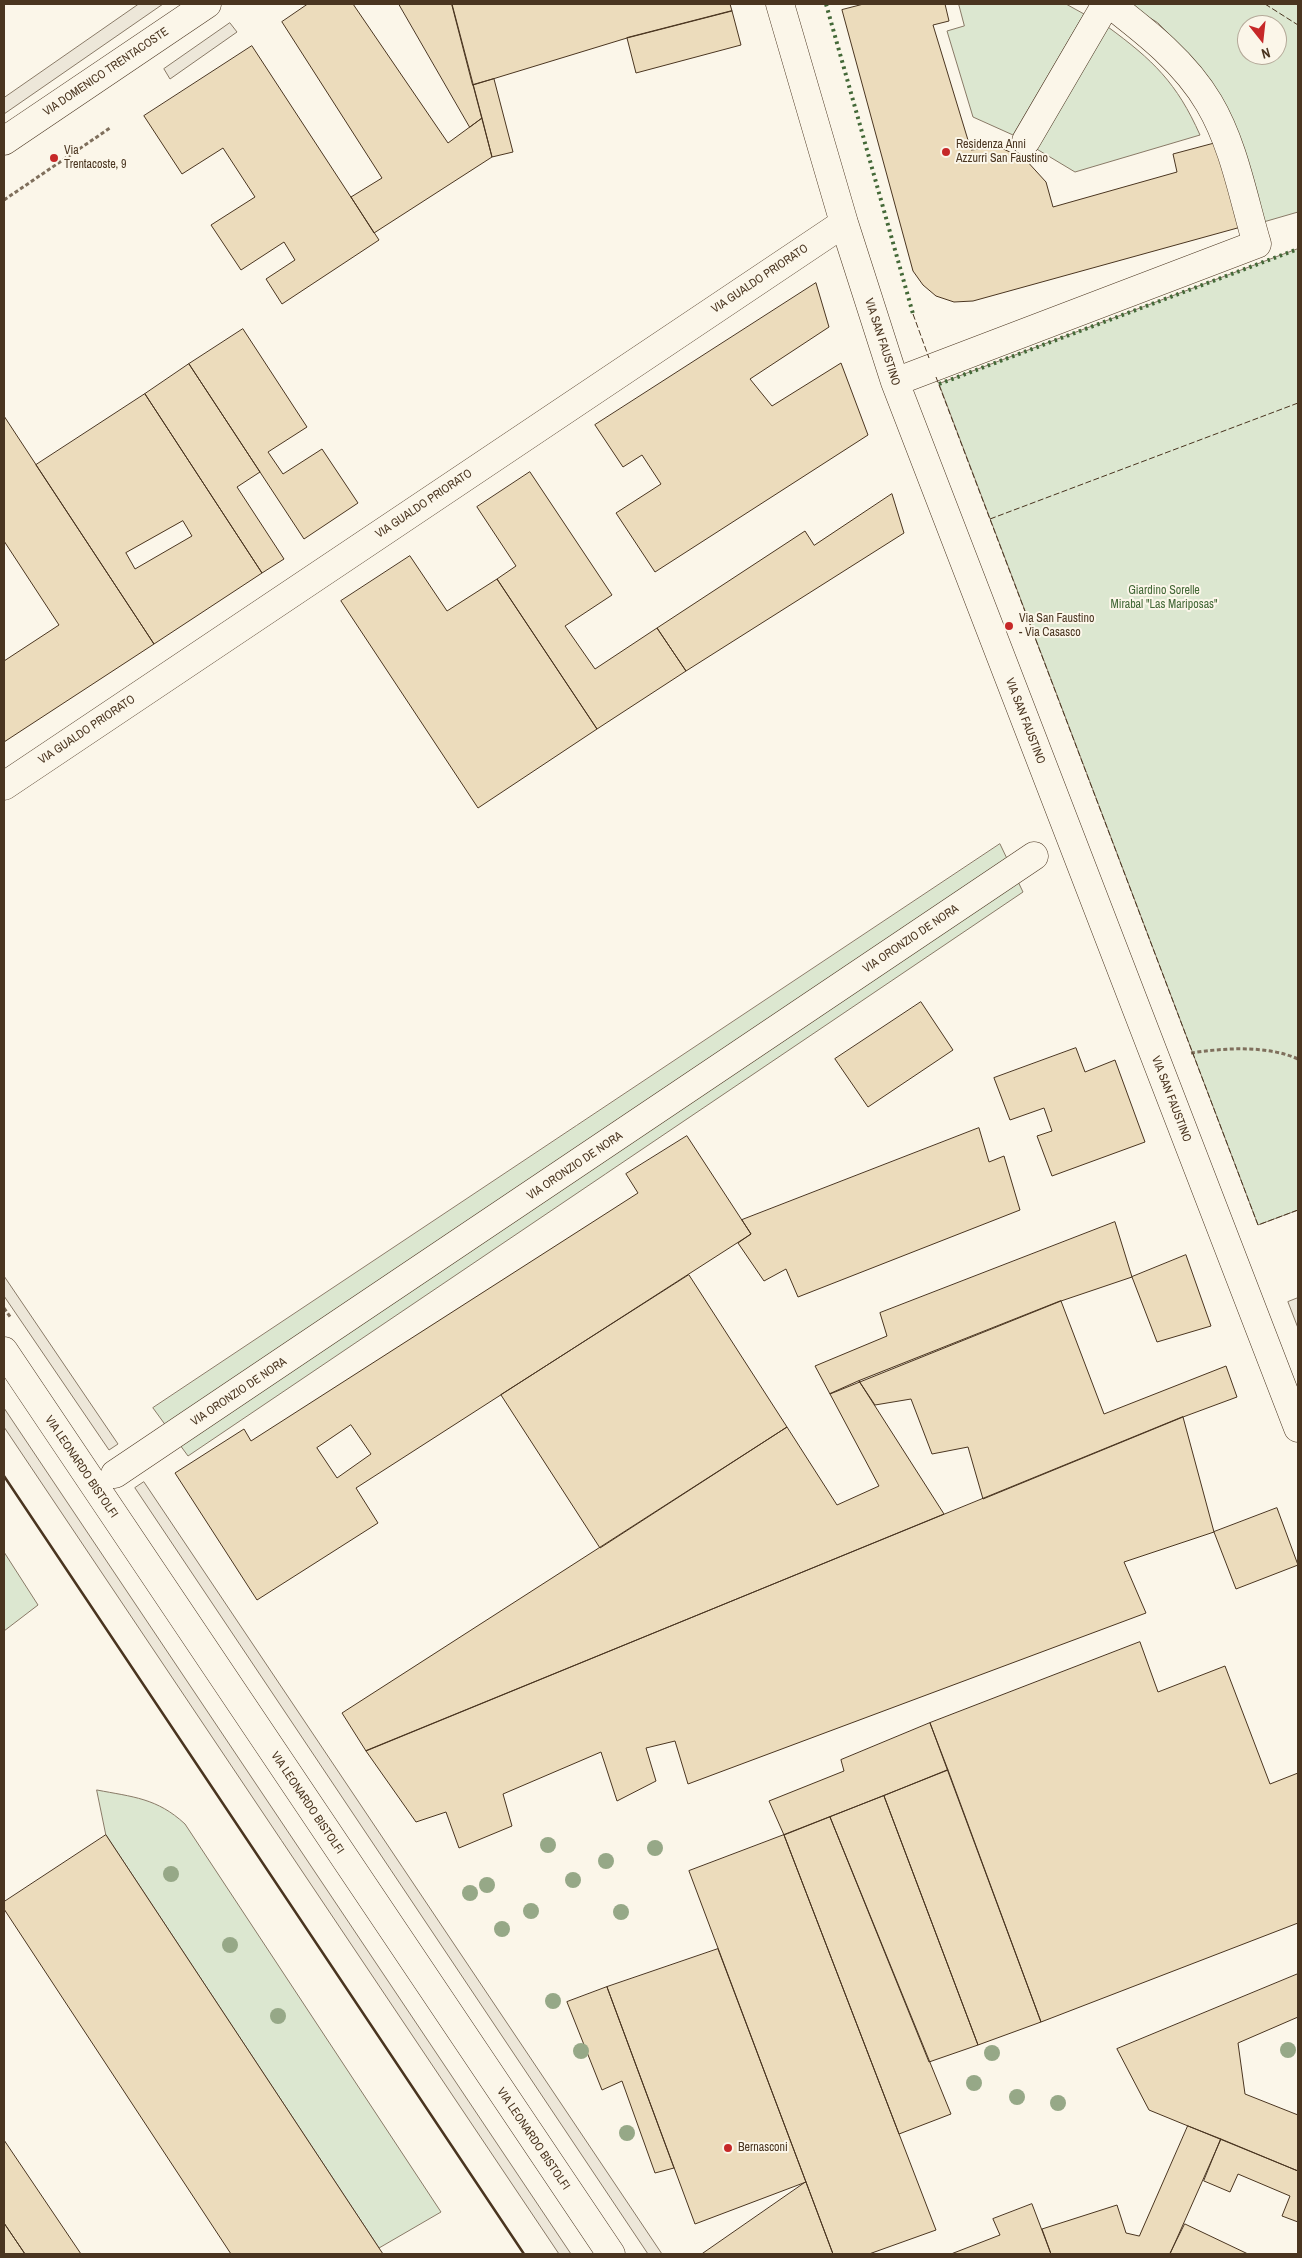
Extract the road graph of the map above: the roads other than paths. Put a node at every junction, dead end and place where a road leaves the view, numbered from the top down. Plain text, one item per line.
1 (208, 4) edge
2 (782, 4) edge
3 (1108, 4) edge
4 (4, 141) edge
5 (1026, 141) dead end
6 (844, 223) junction
7 (895, 382) junction
8 (4, 786) edge
9 (1034, 856) dead end
10 (4, 1351) edge
11 (1298, 1428) edge
12 (116, 1474) dead end
13 (611, 2254) edge

1 - 4 street, VIA DOMENICO TRENTACOSTE
2 - 6 street, VIA SAN FAUSTINO
3 - 5 street
3 - 7 street
6 - 7 street, VIA SAN FAUSTINO
6 - 8 street, VIA GUALDO PRIORATO
7 - 11 street, VIA SAN FAUSTINO
9 - 12 street, VIA ORONZIO DE NORA
10 - 13 street, VIA LEONARDO BISTOLFI

